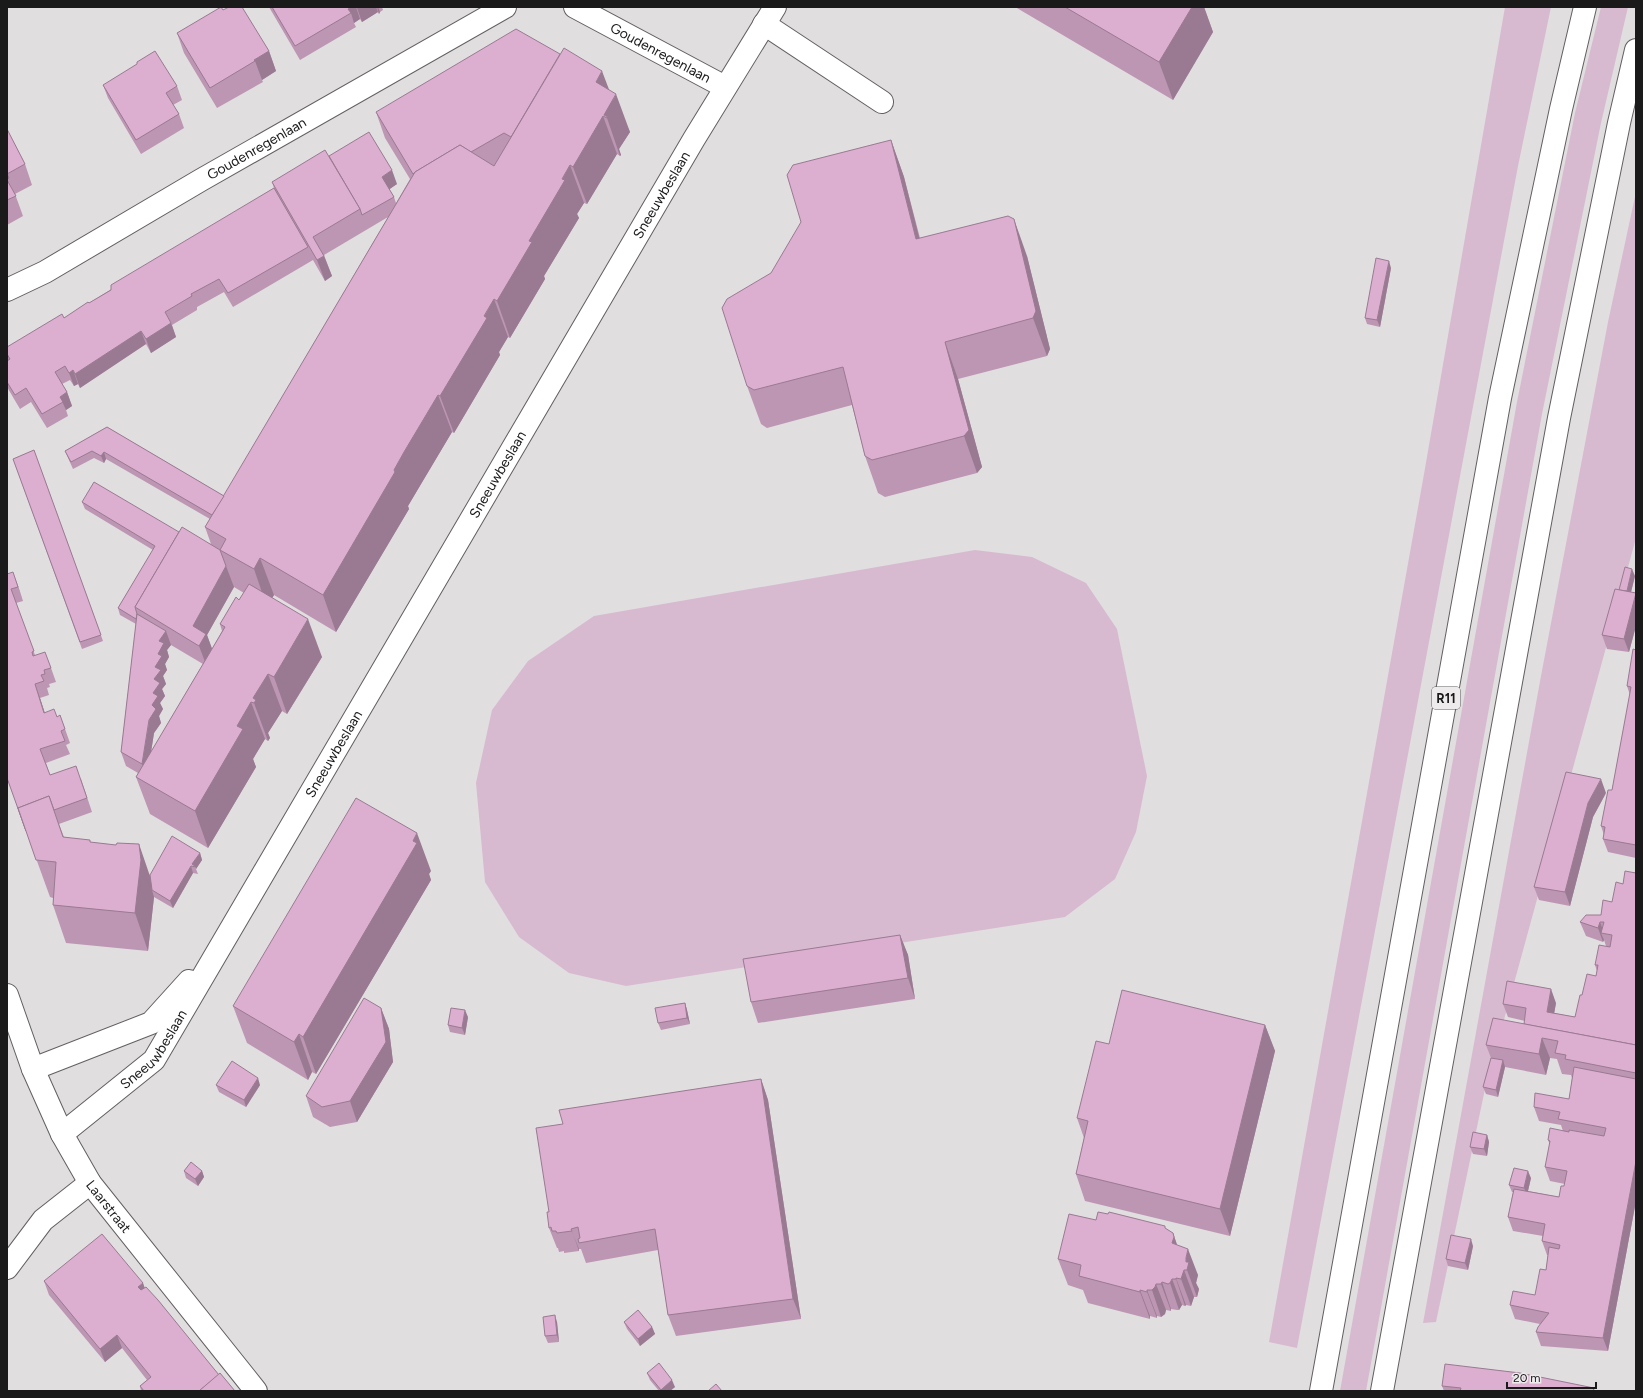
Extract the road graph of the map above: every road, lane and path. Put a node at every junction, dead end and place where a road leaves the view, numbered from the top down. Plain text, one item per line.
1 (505, 7) edge
2 (574, 7) edge
3 (1585, 7) edge
4 (770, 16) edge
5 (1636, 50) edge
6 (725, 87) junction
7 (882, 102) dead end
8 (7, 290) edge
9 (222, 944) junction
10 (7, 995) edge
11 (34, 1069) junction
12 (62, 1134) junction
13 (90, 1183) junction
14 (7, 1268) edge
15 (256, 1391) edge
16 (1320, 1391) edge
17 (1382, 1391) edge

1 - 8 main road, Goudenregenlaan
2 - 6 main road, Goudenregenlaan
3 - 16 main road, R11
4 - 6 main road, Sneeuwbeslaan
4 - 7 main road
5 - 17 main road
6 - 9 main road, Sneeuwbeslaan
9 - 11 main road, Sneeuwbeslaan
9 - 12 main road, Sneeuwbeslaan
10 - 11 main road, Laarstraat
11 - 12 main road, Laarstraat
12 - 13 main road, Laarstraat
13 - 14 main road
13 - 15 main road, Laarstraat

